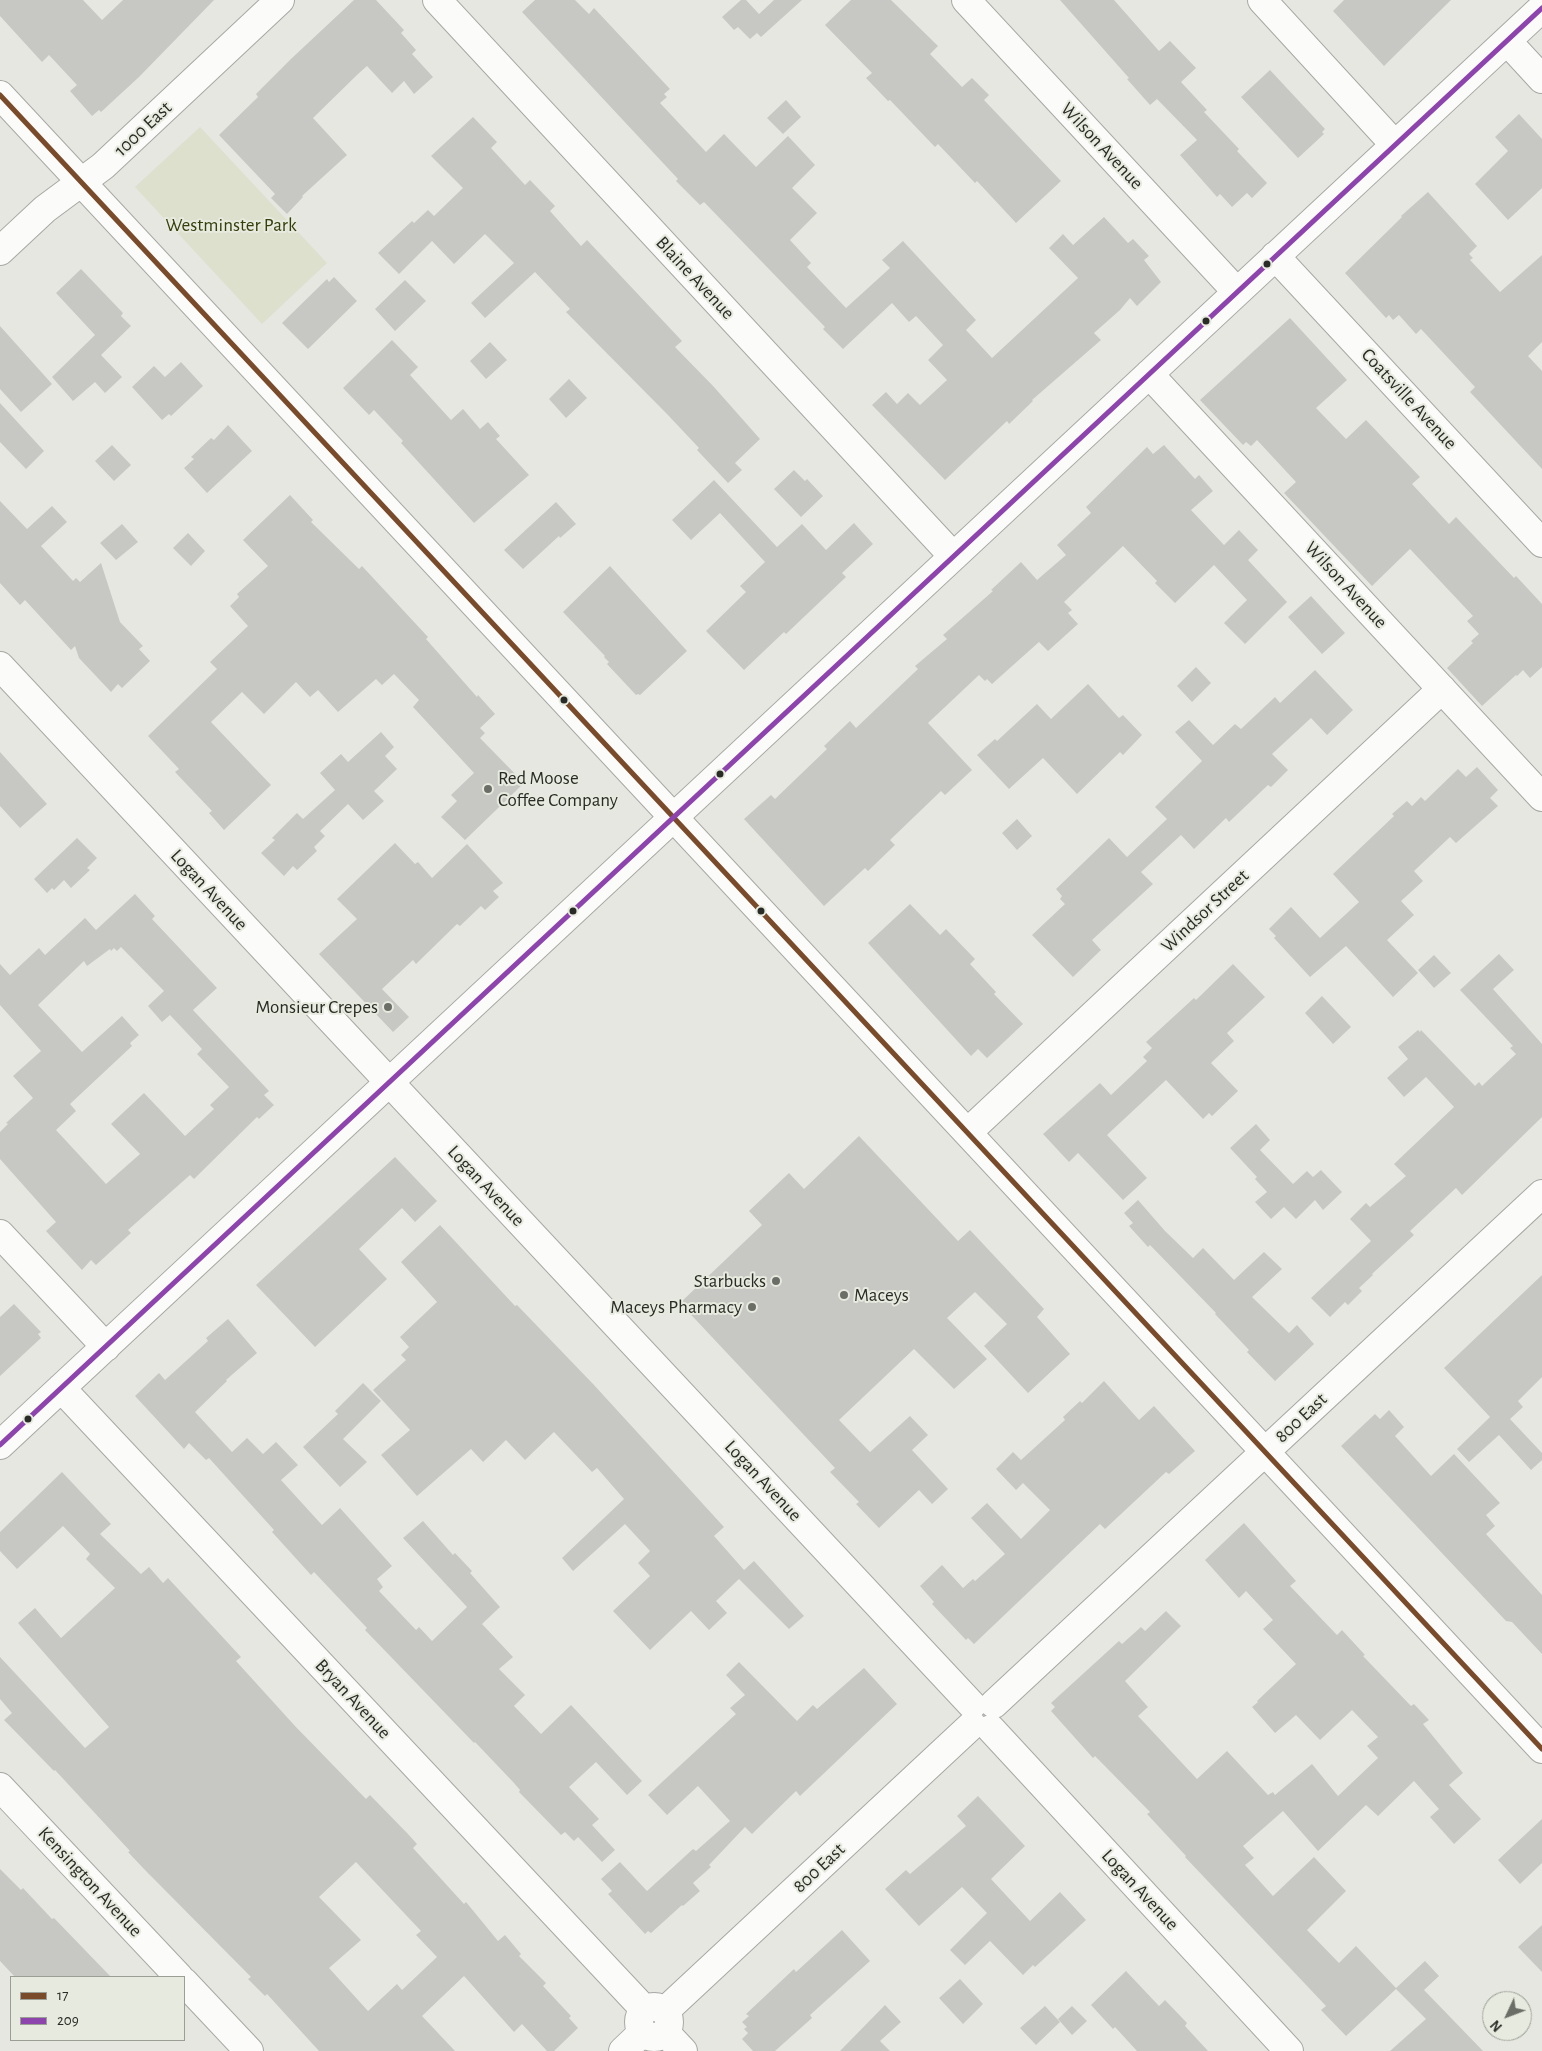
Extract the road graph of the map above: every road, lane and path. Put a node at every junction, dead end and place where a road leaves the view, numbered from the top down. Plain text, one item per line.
1 (280, 0) edge
2 (437, 0) edge
3 (966, 0) edge
4 (1262, 0) edge
5 (1542, 8) edge
6 (1506, 41) junction
7 (1542, 80) edge
8 (0, 95) edge
9 (1395, 145) junction
10 (80, 181) junction
11 (0, 251) edge
12 (1275, 256) junction
13 (1237, 292) junction
14 (1149, 374) junction
15 (1542, 543) edge
16 (954, 556) junction
17 (0, 666) edge
18 (1442, 690) junction
19 (1542, 797) edge
20 (673, 817) junction
21 (389, 1082) junction
22 (968, 1132) junction
23 (1542, 1194) edge
24 (0, 1234) edge
25 (106, 1346) junction
26 (61, 1388) junction
27 (0, 1445) edge
28 (1264, 1452) junction
29 (982, 1716) junction
30 (1542, 1749) edge
31 (0, 1787) edge
32 (178, 1976) edge
33 (185, 1983) edge
34 (660, 2027) edge
35 (249, 2051) edge
36 (622, 2051) edge
37 (1289, 2051) edge

1 - 10 street, 1000 East
2 - 16 street, Blaine Avenue
3 - 13 street, Wilson Avenue
4 - 9 street
5 - 6 street
6 - 7 street
6 - 9 street
8 - 10 street
9 - 12 street
10 - 11 street, 1000 East
10 - 20 street
12 - 13 street
12 - 15 street, Coatsville Avenue
13 - 14 street
14 - 16 street
14 - 18 street, Wilson Avenue
16 - 20 street
17 - 21 street, Logan Avenue
18 - 19 street, Wilson Avenue
18 - 22 street, Windsor Street
20 - 21 street
20 - 22 street
21 - 25 street
21 - 29 street, Logan Avenue
22 - 28 street
23 - 28 street, 800 East
24 - 25 street
25 - 26 street
26 - 27 street
26 - 34 street, Bryan Avenue
28 - 29 street, 800 East
28 - 30 street
29 - 34 street, 800 East
29 - 37 street, Logan Avenue
31 - 32 street, Kensington Avenue
33 - 35 street
34 - 36 street, 800 East

